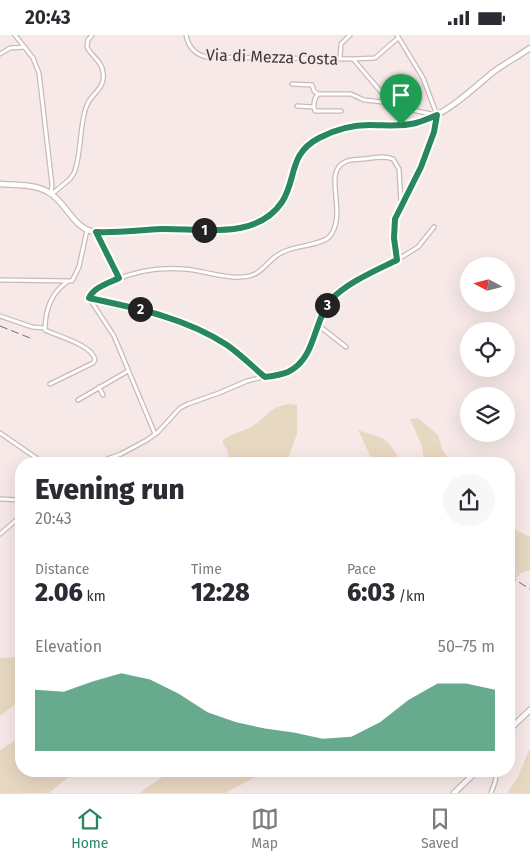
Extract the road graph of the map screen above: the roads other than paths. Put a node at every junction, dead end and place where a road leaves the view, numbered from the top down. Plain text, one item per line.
1 (15, 35) edge
2 (92, 35) edge
3 (186, 35) edge
4 (350, 35) edge
5 (398, 36) edge
6 (25, 47) junction
7 (530, 48) edge
8 (0, 54) edge
9 (340, 59) junction
10 (353, 59) junction
11 (292, 84) dead end
12 (318, 94) junction
13 (388, 100) junction
14 (297, 106) dead end
15 (314, 107) junction
16 (342, 111) dead end
17 (437, 115) junction
18 (0, 184) edge
19 (51, 194) junction
20 (401, 205) junction
21 (434, 227) dead end
22 (87, 230) junction
23 (96, 232) junction
24 (397, 260) junction
25 (119, 278) junction
26 (0, 280) edge
27 (66, 282) junction
28 (89, 298) junction
29 (0, 316) edge
30 (318, 325) junction
31 (45, 328) junction
32 (346, 347) dead end
33 (128, 371) junction
34 (265, 377) junction
35 (50, 384) dead end
36 (99, 387) junction
37 (103, 395) dead end
38 (78, 400) dead end
39 (0, 433) edge
40 (155, 434) junction
41 (35, 457) edge
42 (112, 457) edge
43 (0, 499) edge
44 (15, 500) edge
45 (15, 521) edge
46 (0, 534) edge
47 (530, 710) edge
48 (515, 724) edge
49 (471, 777) edge
50 (496, 777) edge
51 (454, 793) edge
52 (491, 793) edge

1 - 6 street
2 - 19 street
3 - 9 street, Via di Mezza Costa
4 - 9 street
5 - 10 street
5 - 17 street
6 - 8 street
6 - 19 street
7 - 17 main road
9 - 10 street, Via di Mezza Costa
10 - 13 street, Via di Mezza Costa
11 - 12 street
12 - 13 street
12 - 15 street
13 - 17 street, Via di Mezza Costa
14 - 15 street
15 - 16 street
17 - 20 street
17 - 23 main road
18 - 19 main road
19 - 22 main road
20 - 24 street
20 - 25 street
21 - 24 street
22 - 23 main road
22 - 27 street
23 - 25 street
24 - 30 street
25 - 28 street
26 - 27 street
27 - 31 street
28 - 33 street
28 - 34 street
29 - 31 street
30 - 32 street
30 - 34 street
31 - 35 street
33 - 36 street
33 - 40 street
34 - 40 street
36 - 37 street
36 - 38 street
39 - 41 street
40 - 42 street
43 - 44 street
45 - 46 street
47 - 48 main road
49 - 51 main road
50 - 52 street

